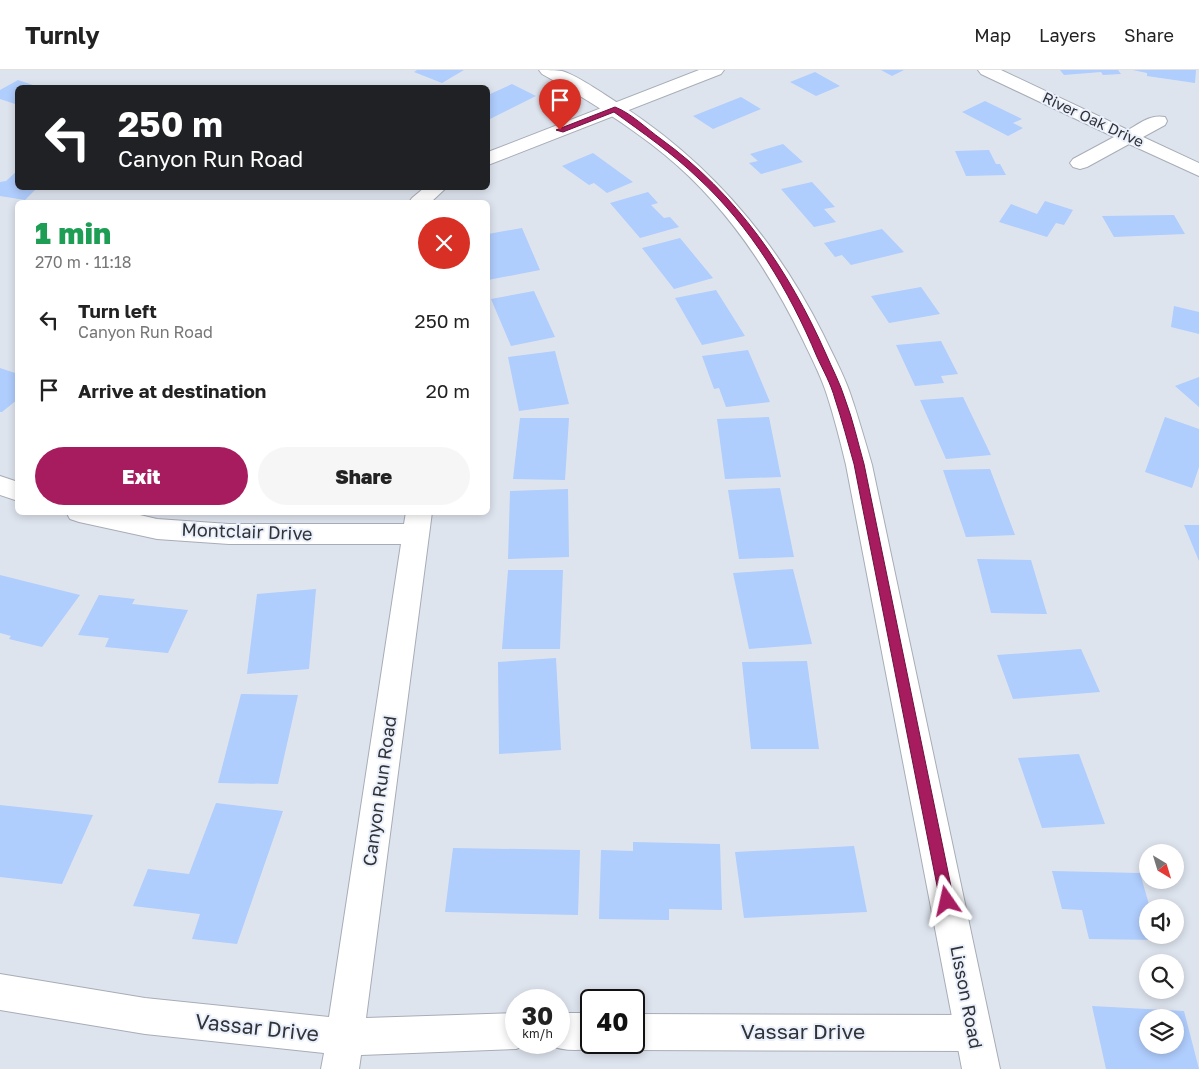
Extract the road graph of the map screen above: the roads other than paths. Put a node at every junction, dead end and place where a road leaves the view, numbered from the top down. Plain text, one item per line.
1 (548, 70) edge
2 (715, 70) edge
3 (987, 70) edge
4 (615, 109) junction
5 (1158, 120) dead end
6 (1128, 137) junction
7 (490, 158) edge
8 (1080, 163) dead end
9 (1199, 170) edge
10 (434, 190) edge
11 (421, 200) edge
12 (0, 485) edge
13 (15, 491) edge
14 (93, 515) edge
15 (418, 523) edge
16 (0, 992) edge
17 (505, 1032) edge
18 (645, 1032) edge
19 (973, 1032) junction
20 (342, 1053) edge
21 (981, 1069) edge

1 - 4 street, Lisson Road
2 - 4 street
3 - 6 street, River Oak Drive
4 - 7 street
4 - 19 street, Lisson Road
5 - 6 street
6 - 8 street
6 - 9 street, River Oak Drive
10 - 11 street
12 - 13 street
14 - 15 street, Montclair Drive
15 - 20 street, Canyon Run Road
16 - 20 street, Vassar Drive
17 - 20 street, Vassar Drive
18 - 19 street, Vassar Drive
19 - 21 street, Lisson Road

